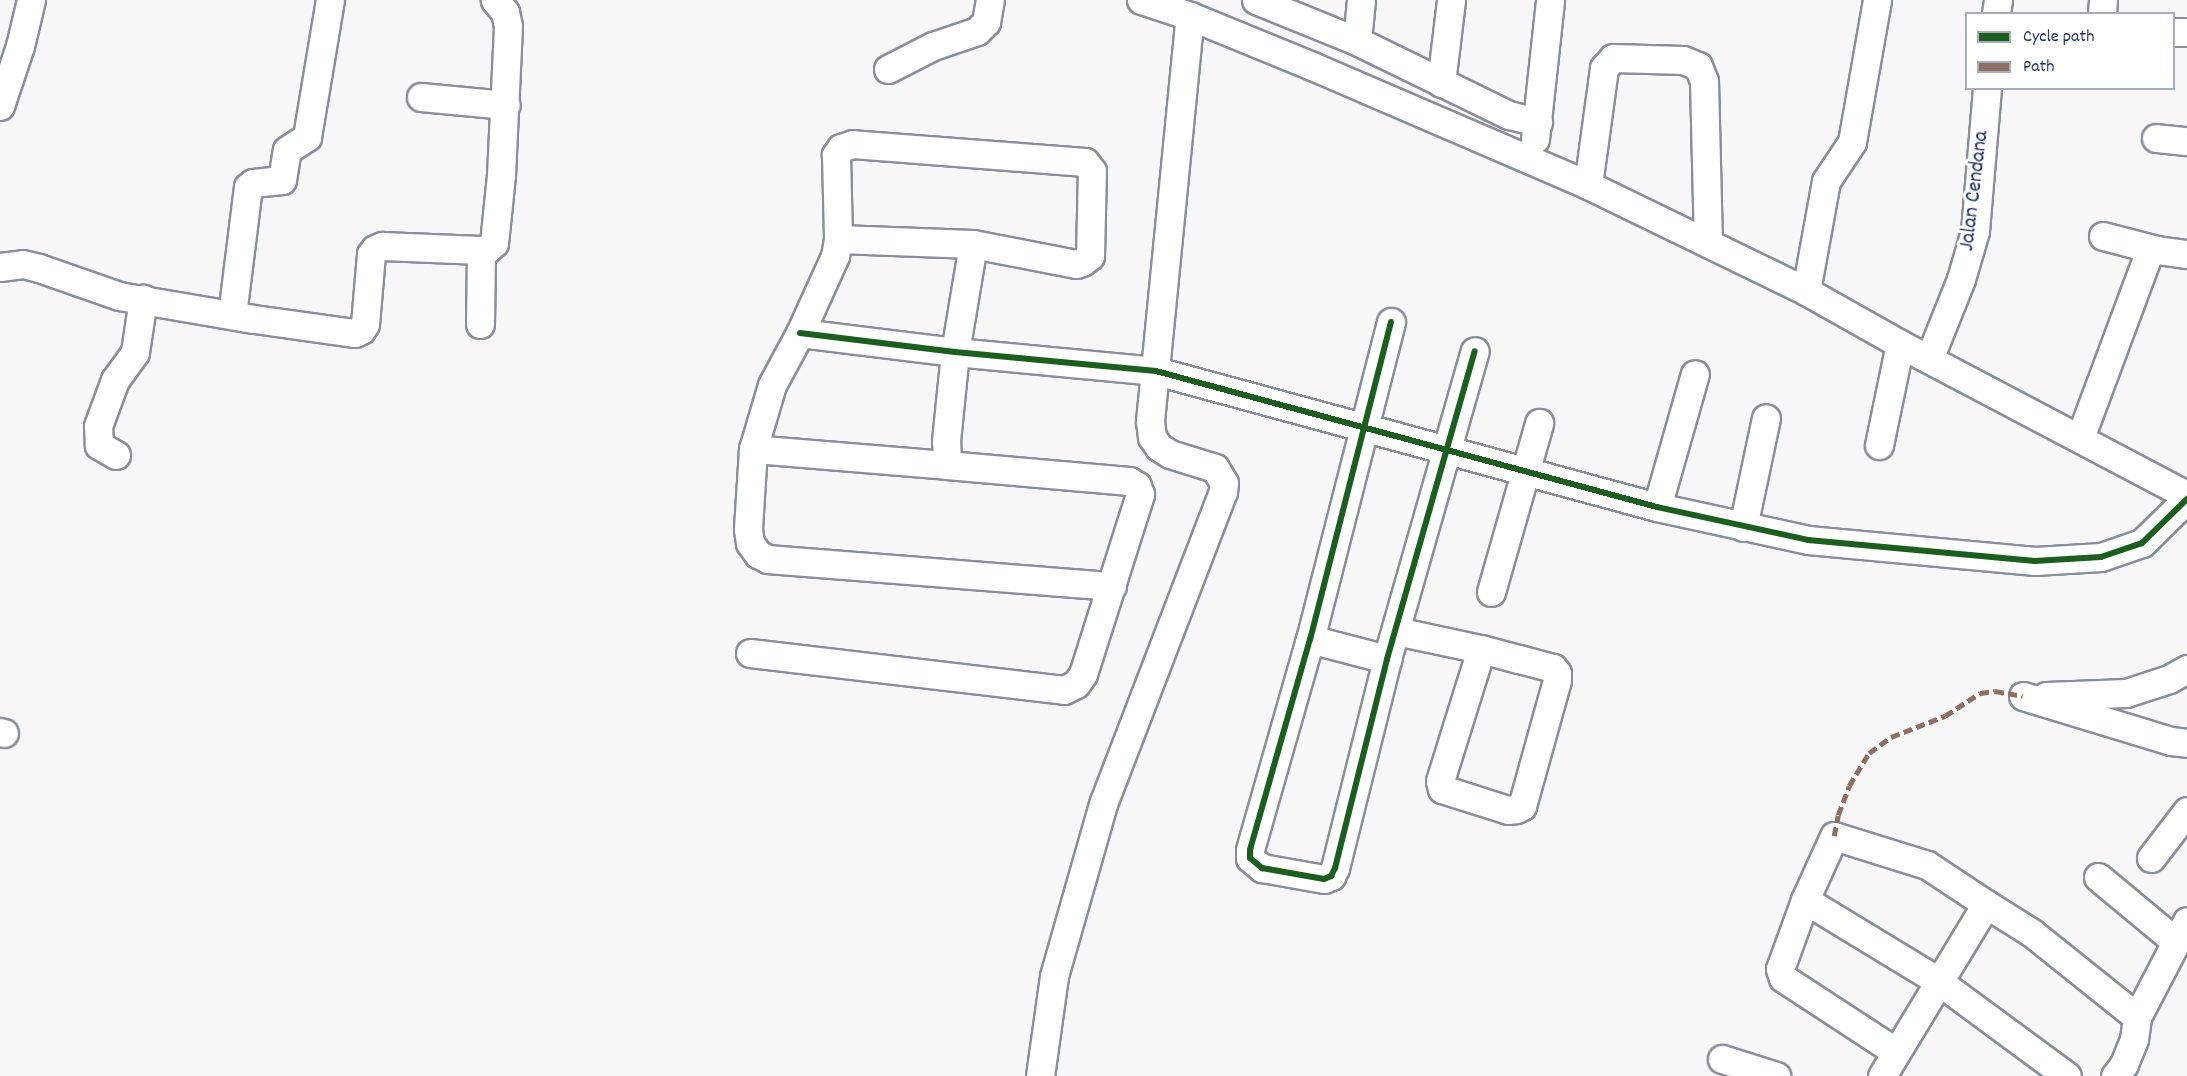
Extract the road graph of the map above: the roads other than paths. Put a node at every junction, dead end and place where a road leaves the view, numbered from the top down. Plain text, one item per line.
1 (31, 0) edge
2 (330, 0) edge
3 (495, 0) edge
4 (990, 0) edge
5 (1141, 0) edge
6 (1256, 0) edge
7 (1361, 0) edge
8 (1451, 0) edge
9 (1533, 0) edge
10 (1550, 0) edge
11 (1877, 0) edge
12 (1190, 16) junction
13 (1357, 41) junction
14 (888, 69) dead end
15 (1441, 83) junction
16 (1987, 90) edge
17 (422, 97) dead end
18 (506, 105) junction
19 (0, 106) edge
20 (1529, 121) junction
21 (2156, 138) dead end
22 (2187, 141) edge
23 (1521, 154) junction
24 (1588, 185) junction
25 (2103, 236) dead end
26 (838, 239) junction
27 (1708, 243) junction
28 (973, 244) junction
29 (481, 250) junction
30 (2157, 250) junction
31 (2187, 254) edge
32 (0, 267) edge
33 (1806, 291) junction
34 (143, 299) junction
35 (232, 315) junction
36 (1391, 322) dead end
37 (480, 324) dead end
38 (800, 333) junction
39 (1900, 344) junction
40 (1475, 351) dead end
41 (955, 352) junction
42 (1929, 359) junction
43 (1156, 371) junction
44 (1695, 374) dead end
45 (1766, 418) dead end
46 (1539, 423) dead end
47 (1364, 426) junction
48 (2080, 438) junction
49 (1880, 445) dead end
50 (753, 449) junction
51 (1446, 450) junction
52 (116, 455) dead end
53 (947, 465) junction
54 (1525, 471) junction
55 (2187, 497) edge
56 (1657, 507) junction
57 (1743, 527) junction
58 (1112, 586) junction
59 (1491, 592) dead end
60 (1396, 631) junction
61 (1310, 639) junction
62 (1481, 649) junction
63 (750, 653) dead end
64 (1387, 659) junction
65 (2187, 669) edge
66 (2187, 743) edge
67 (2187, 811) edge
68 (2151, 858) dead end
69 (2098, 877) dead end
70 (1805, 900) junction
71 (1986, 904) junction
72 (2181, 931) edge
73 (1938, 981) junction
74 (2137, 1017) junction
75 (1896, 1052) junction
76 (1722, 1059) dead end
77 (1040, 1076) edge
78 (1776, 1076) edge
79 (1882, 1076) edge
80 (2067, 1076) edge
81 (2115, 1076) edge

1 - 19 street
2 - 35 street
3 - 18 street
4 - 14 street
5 - 12 street
6 - 13 street
7 - 13 street
8 - 15 street
9 - 20 street
10 - 20 street
11 - 33 street
12 - 23 street
12 - 43 street
13 - 15 street
15 - 20 street
16 - 42 street, Jalan Cendana
17 - 18 street
18 - 29 street
20 - 23 street
21 - 22 street
23 - 24 street
24 - 27 street
24 - 27 street
25 - 30 street
26 - 28 street
26 - 28 street
26 - 38 street
27 - 33 street
28 - 41 street
29 - 35 street
29 - 37 street
30 - 31 street
30 - 48 street
32 - 34 street
33 - 39 street
34 - 35 street
34 - 52 street
36 - 47 street
38 - 41 street
38 - 50 street
39 - 42 street
39 - 49 street
40 - 51 street
41 - 43 street
41 - 53 street
42 - 48 street
43 - 47 street
43 - 77 street
44 - 56 street
45 - 57 street
46 - 54 street
47 - 51 street
47 - 61 street
48 - 55 street
50 - 53 street
50 - 58 street
51 - 54 street
51 - 60 street
53 - 58 street
54 - 56 street
54 - 59 street
55 - 57 street
56 - 57 street
58 - 63 street
60 - 62 street
60 - 64 street
61 - 64 street
61 - 64 street
62 - 62 street
65 - 66 street
67 - 68 street
69 - 72 street
70 - 71 street
70 - 73 street
70 - 75 street
71 - 73 street
71 - 74 street
72 - 74 street
73 - 75 street
73 - 80 street
74 - 81 street
75 - 79 street
76 - 78 street

